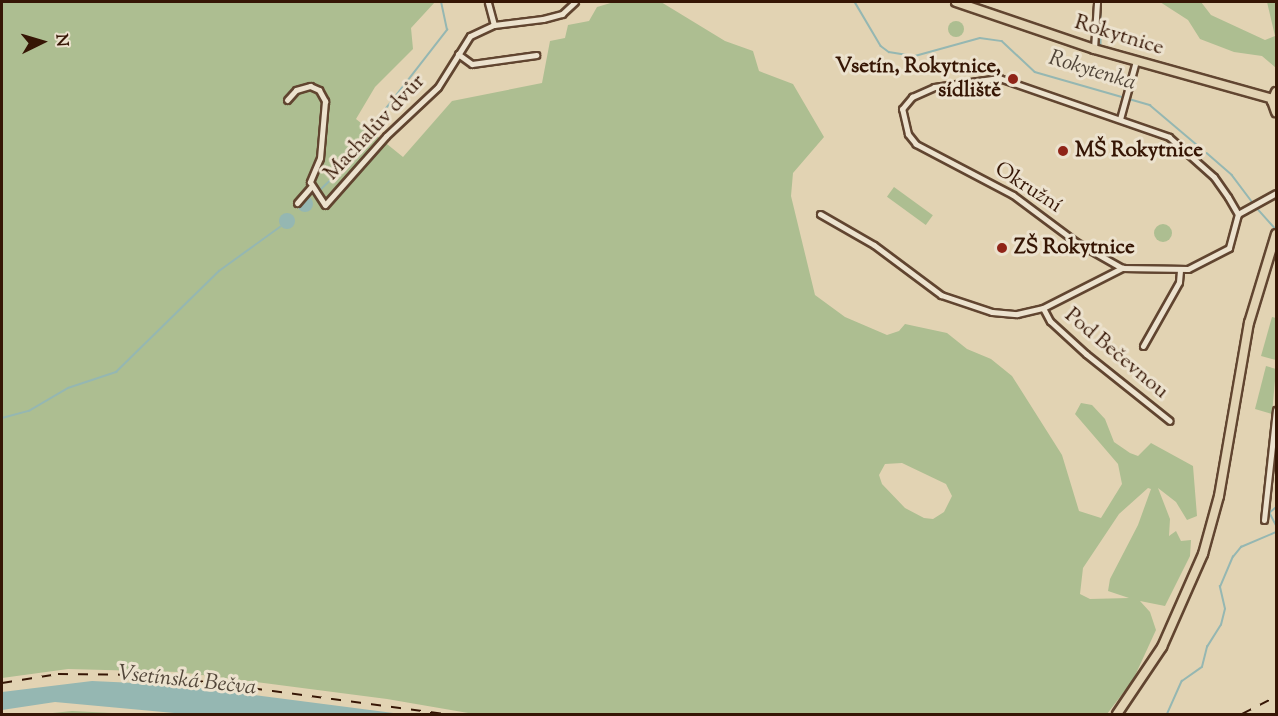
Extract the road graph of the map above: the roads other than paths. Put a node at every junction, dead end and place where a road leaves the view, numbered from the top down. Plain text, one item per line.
1 (488, 2) edge
2 (575, 2) edge
3 (956, 2) edge
4 (1096, 2) edge
5 (494, 25) junction
6 (1094, 49) junction
7 (458, 54) junction
8 (536, 55) dead end
9 (1136, 61) junction
10 (1275, 95) edge
11 (287, 100) dead end
12 (1276, 112) edge
13 (1120, 119) junction
14 (311, 187) junction
15 (1276, 193) edge
16 (297, 203) dead end
17 (820, 214) dead end
18 (1238, 214) junction
19 (1276, 234) edge
20 (1122, 268) junction
21 (1180, 271) junction
22 (1043, 308) junction
23 (1143, 346) dead end
24 (1276, 410) edge
25 (1170, 421) dead end
26 (1274, 440) edge
27 (1264, 520) dead end
28 (1117, 714) edge

1 - 5 street
2 - 5 street, Machalův dvůr
3 - 6 main road, Rokytnice
4 - 6 street
5 - 7 street, Machalův dvůr
6 - 9 main road, Rokytnice
7 - 8 street
7 - 14 street, Machalův dvůr
9 - 10 main road, Rokytnice
9 - 13 street
10 - 12 main road, Rokytnice
11 - 14 street, Machalův dvůr
13 - 18 street, Okružní
13 - 20 street, Okružní
14 - 16 street, Machalův dvůr
15 - 18 street
17 - 22 street
18 - 21 street, Okružní
19 - 28 main road
20 - 21 street, Okružní
20 - 22 street
21 - 23 street
22 - 25 street, Pod Bečevnou
24 - 26 street
26 - 27 street

